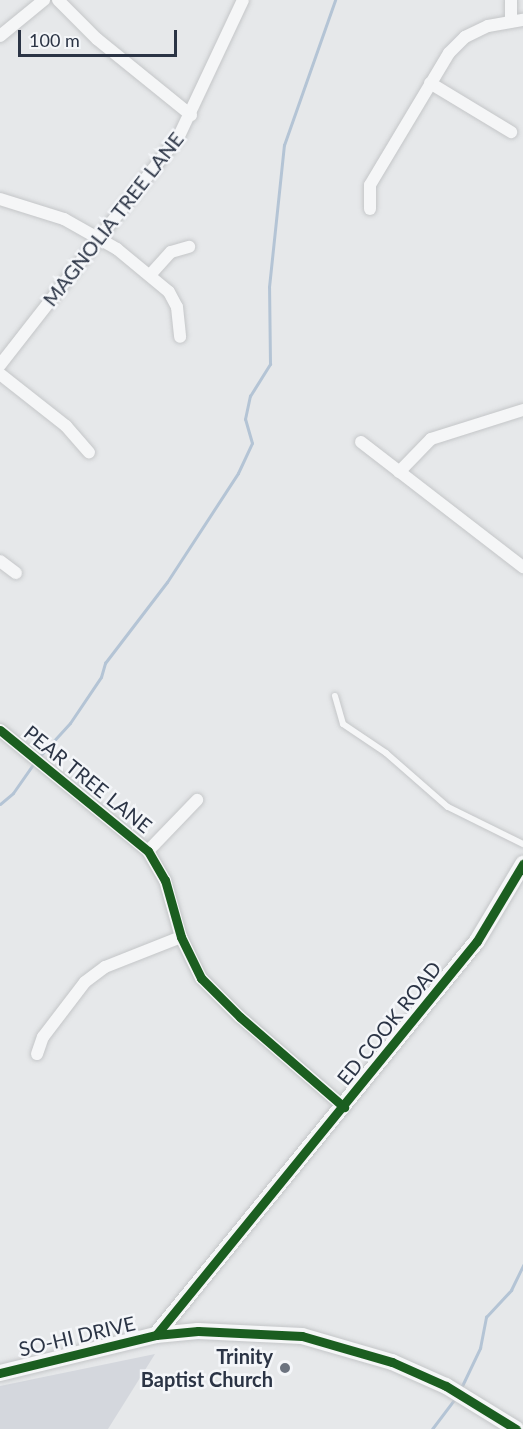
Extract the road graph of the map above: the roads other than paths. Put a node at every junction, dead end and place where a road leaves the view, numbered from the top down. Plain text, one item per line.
1 (44, 0) edge
2 (58, 0) edge
3 (243, 0) edge
4 (511, 0) edge
5 (517, 20) edge
6 (0, 36) edge
7 (430, 83) junction
8 (190, 115) junction
9 (511, 132) dead end
10 (0, 199) edge
11 (370, 209) dead end
12 (101, 238) junction
13 (189, 247) dead end
14 (150, 274) junction
15 (180, 337) dead end
16 (0, 365) edge
17 (0, 374) edge
18 (523, 410) edge
19 (361, 442) dead end
20 (89, 452) dead end
21 (399, 472) junction
22 (0, 561) edge
23 (523, 567) edge
24 (16, 573) dead end
25 (335, 696) dead end
26 (0, 730) edge
27 (197, 800) dead end
28 (523, 844) edge
29 (148, 851) junction
30 (523, 864) edge
31 (181, 937) junction
32 (38, 1054) dead end
33 (344, 1107) junction
34 (156, 1335) junction
35 (0, 1373) edge
36 (472, 1401) junction
37 (506, 1429) edge
38 (516, 1429) edge

1 - 6 street
2 - 8 street
3 - 8 street, MAGNOLIA TREE LANE
4 - 5 street
5 - 7 street
7 - 9 street
7 - 11 street
8 - 12 street, MAGNOLIA TREE LANE
10 - 12 street
12 - 14 street
12 - 16 street, MAGNOLIA TREE LANE
13 - 14 street
14 - 15 street
17 - 20 street
18 - 21 street
19 - 21 street
21 - 23 street
22 - 24 street
25 - 28 lane
26 - 29 street, PEAR TREE LANE
27 - 29 street
29 - 31 street, PEAR TREE LANE
30 - 33 street, ED COOK ROAD
31 - 32 street
31 - 33 street, PEAR TREE LANE
33 - 34 street, ED COOK ROAD
34 - 35 street, SO-HI DRIVE
34 - 36 street, SO-HI DRIVE
36 - 37 street, SO-HI DRIVE
36 - 38 street, SO-HI DRIVE

